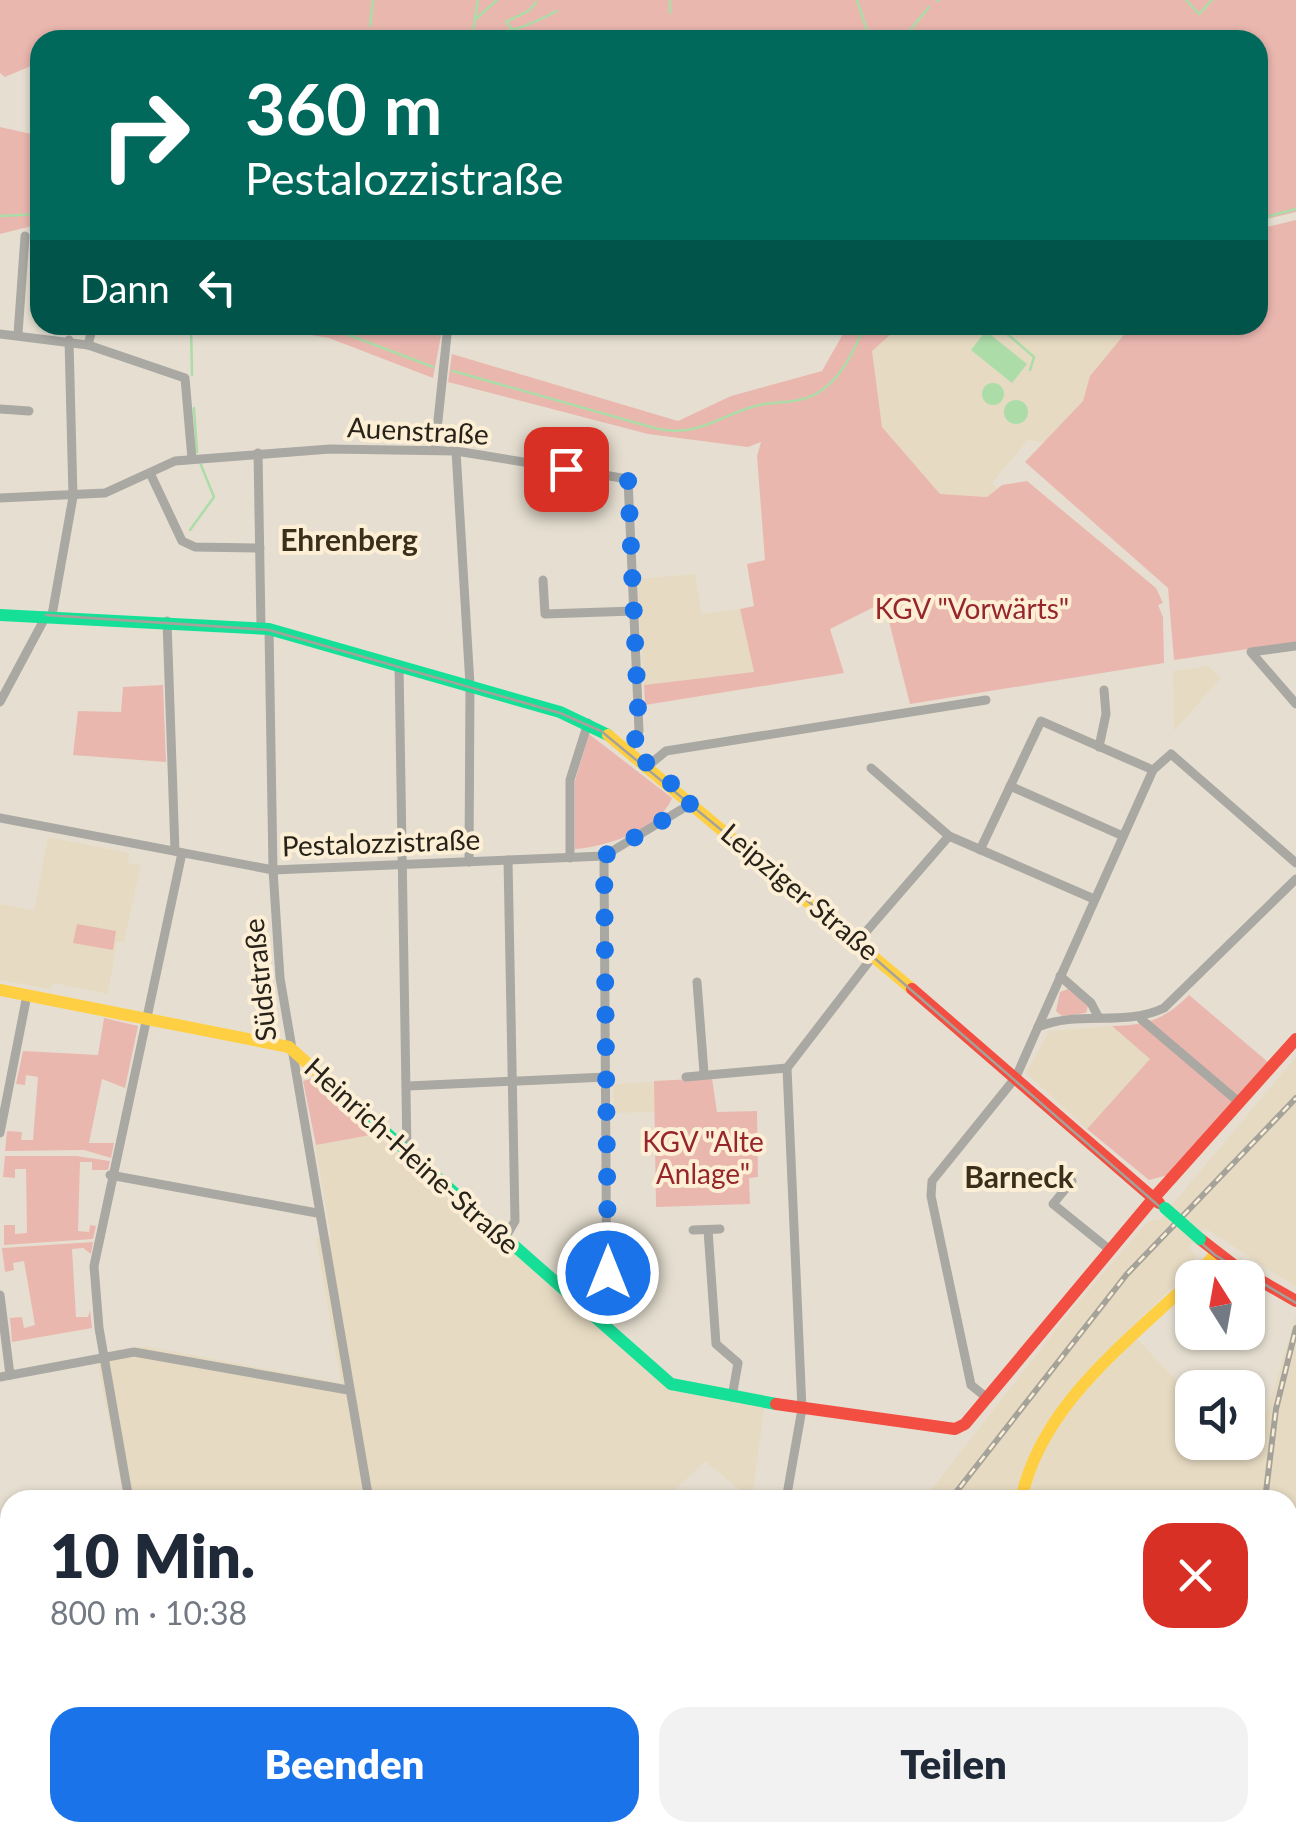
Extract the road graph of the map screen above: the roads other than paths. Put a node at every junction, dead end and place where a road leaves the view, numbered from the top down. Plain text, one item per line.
1 (25, 236) dead end
2 (0, 334) edge
3 (18, 334) junction
4 (90, 335) edge
5 (447, 335) edge
6 (69, 340) junction
7 (88, 344) junction
8 (0, 409) edge
9 (29, 411) dead end
10 (435, 450) junction
11 (456, 451) junction
12 (258, 453) junction
13 (192, 459) junction
14 (150, 473) junction
15 (0, 498) edge
16 (73, 498) junction
17 (260, 548) junction
18 (542, 580) dead end
19 (634, 610) junction
20 (0, 615) edge
21 (49, 615) junction
22 (167, 621) junction
23 (265, 628) junction
24 (1296, 646) edge
25 (400, 665) junction
26 (470, 686) junction
27 (1104, 690) dead end
28 (986, 700) dead end
29 (0, 702) edge
30 (1296, 704) edge
31 (588, 723) junction
32 (1099, 747) junction
33 (630, 749) junction
34 (649, 765) junction
35 (871, 768) dead end
36 (1153, 770) junction
37 (1010, 786) junction
38 (693, 802) junction
39 (0, 818) edge
40 (949, 836) junction
41 (1123, 836) junction
42 (980, 850) junction
43 (178, 852) junction
44 (604, 856) junction
45 (570, 858) junction
46 (508, 860) junction
47 (469, 862) junction
48 (1296, 863) edge
49 (403, 865) junction
50 (273, 870) junction
51 (1296, 879) edge
52 (1094, 900) junction
53 (858, 941) junction
54 (874, 955) junction
55 (1060, 976) junction
56 (697, 982) dead end
57 (0, 990) edge
58 (28, 995) junction
59 (146, 1016) junction
60 (1099, 1018) junction
61 (1141, 1019) junction
62 (1038, 1027) junction
63 (1296, 1039) edge
64 (290, 1047) junction
65 (788, 1068) junction
66 (704, 1073) junction
67 (606, 1077) junction
68 (686, 1077) dead end
69 (1016, 1078) junction
70 (512, 1081) junction
71 (408, 1086) junction
72 (1240, 1103) junction
73 (0, 1133) edge
74 (407, 1152) junction
75 (110, 1175) junction
76 (1072, 1181) dead end
77 (1153, 1198) junction
78 (317, 1213) junction
79 (693, 1230) dead end
80 (504, 1238) junction
81 (1110, 1250) junction
82 (1216, 1253) junction
83 (1210, 1260) edge
84 (0, 1295) edge
85 (1175, 1298) edge
86 (1296, 1301) edge
87 (607, 1329) junction
88 (105, 1358) junction
89 (5, 1376) edge
90 (348, 1390) junction
91 (732, 1397) junction
92 (987, 1398) junction
93 (802, 1410) junction
94 (126, 1490) edge
95 (367, 1490) edge
96 (788, 1490) edge
97 (1023, 1490) edge

1 - 3 street
2 - 3 street
3 - 6 street
4 - 7 street
5 - 10 street
6 - 7 street
6 - 16 street
7 - 13 street
8 - 9 street
10 - 11 street, Auenstraße
10 - 12 street, Auenstraße
11 - 19 street, Auenstraße
11 - 26 street
12 - 13 street, Auenstraße
12 - 17 street, Südstraße
13 - 14 street, Auenstraße
14 - 16 street, Auenstraße
14 - 17 street
15 - 16 street, Auenstraße
16 - 21 street
17 - 23 street, Südstraße
18 - 19 street
19 - 33 street, Auenstraße
20 - 21 street, Leipziger Straße
21 - 22 street, Leipziger Straße
21 - 29 street
22 - 23 street, Leipziger Straße
22 - 43 street
23 - 25 street, Leipziger Straße
23 - 50 street, Südstraße
24 - 30 street
25 - 26 street, Leipziger Straße
25 - 49 street
26 - 31 street, Leipziger Straße
26 - 47 street
27 - 32 street
28 - 34 street
31 - 33 street, Leipziger Straße
31 - 45 street
32 - 36 street
32 - 37 street
33 - 34 street, Leipziger Straße
34 - 38 street, Leipziger Straße
35 - 40 street
36 - 41 street
36 - 48 street
37 - 41 street
37 - 42 street
38 - 44 street, Pestalozzistraße
38 - 53 street, Leipziger Straße
39 - 43 street, Pestalozzistraße
40 - 42 street
40 - 53 street
41 - 52 street
42 - 52 street
43 - 50 street, Pestalozzistraße
43 - 59 street
44 - 45 street, Pestalozzistraße
44 - 67 street
45 - 46 street, Pestalozzistraße
46 - 47 street, Pestalozzistraße
46 - 70 street
47 - 49 street, Pestalozzistraße
49 - 50 street, Pestalozzistraße
49 - 71 street
50 - 64 street, Südstraße
51 - 61 street
52 - 55 street
53 - 54 street, Leipziger Straße
54 - 65 street
54 - 69 street, Leipziger Straße
55 - 60 street
55 - 62 street
56 - 66 street
57 - 58 street, Heinrich-Heine-Straße
58 - 59 street, Heinrich-Heine-Straße
58 - 73 street
59 - 64 street, Heinrich-Heine-Straße
59 - 75 street
60 - 61 street
60 - 62 street
61 - 72 street
62 - 69 street
63 - 72 street, Heinrich-Heine-Straße
64 - 74 street, Heinrich-Heine-Straße
64 - 78 street, Südstraße
65 - 66 street
65 - 93 street
66 - 68 street
67 - 70 street
67 - 87 street
69 - 77 street, Leipziger Straße
69 - 92 street
70 - 71 street
70 - 80 street
71 - 74 street
72 - 77 street, Heinrich-Heine-Straße
74 - 80 street, Heinrich-Heine-Straße
75 - 78 street
75 - 88 street
76 - 81 street
77 - 81 street, Heinrich-Heine-Straße
77 - 82 street, Leipziger Straße, bridge
78 - 90 street, Südstraße
79 - 91 street
80 - 87 street, Heinrich-Heine-Straße
81 - 92 street, Heinrich-Heine-Straße
82 - 83 street
82 - 86 street, Leipziger Straße
84 - 89 street
85 - 97 street
87 - 91 street, Heinrich-Heine-Straße
88 - 89 street
88 - 90 street
88 - 94 street
90 - 95 street, Südstraße
91 - 93 street, Heinrich-Heine-Straße
92 - 93 street, Heinrich-Heine-Straße
93 - 96 street

